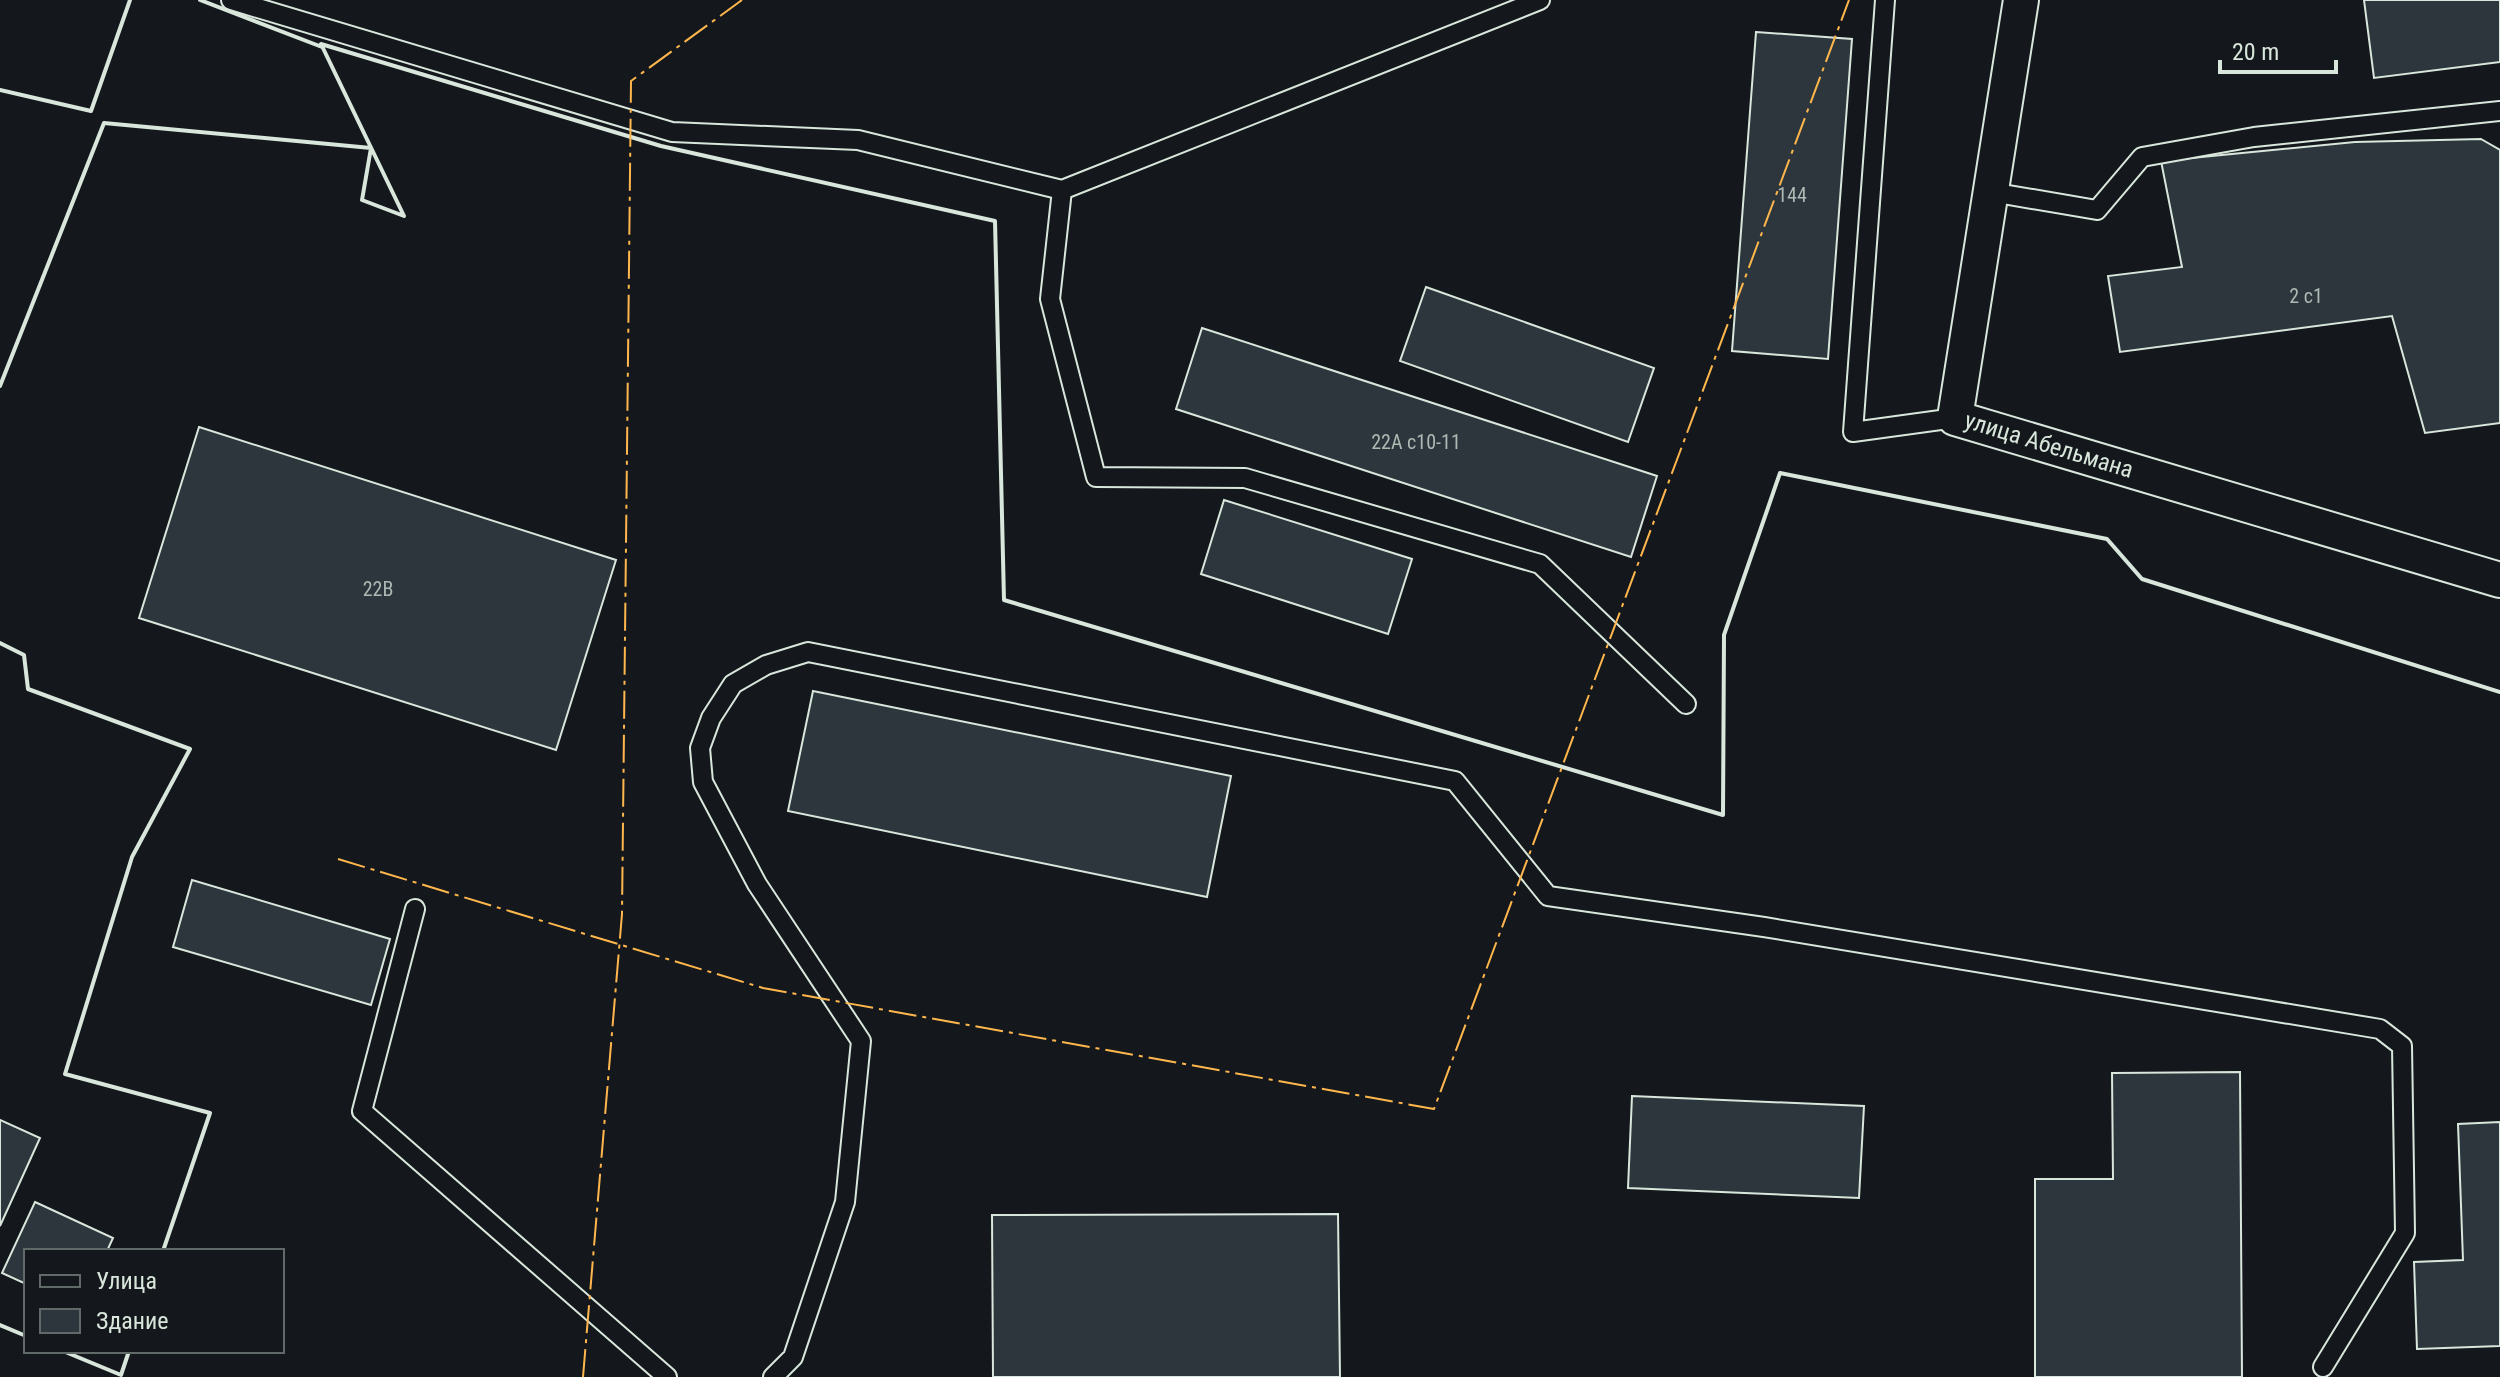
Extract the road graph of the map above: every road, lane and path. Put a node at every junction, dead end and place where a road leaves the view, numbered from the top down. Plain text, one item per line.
1 (231, 0) edge
2 (1540, 0) edge
3 (1885, 0) edge
4 (2021, 0) edge
5 (2500, 111) edge
6 (1062, 190) junction
7 (1991, 192) junction
8 (1955, 418) junction
9 (2500, 580) edge
10 (1686, 704) dead end
11 (415, 909) dead end
12 (2323, 1367) dead end
13 (667, 1377) edge
14 (773, 1377) edge

1 - 6 lane
2 - 6 lane
3 - 8 lane
4 - 7 street, улица Абельмана
5 - 7 lane
6 - 10 lane
7 - 8 street, улица Абельмана
8 - 9 street, улица Абельмана
11 - 13 lane
12 - 14 lane

